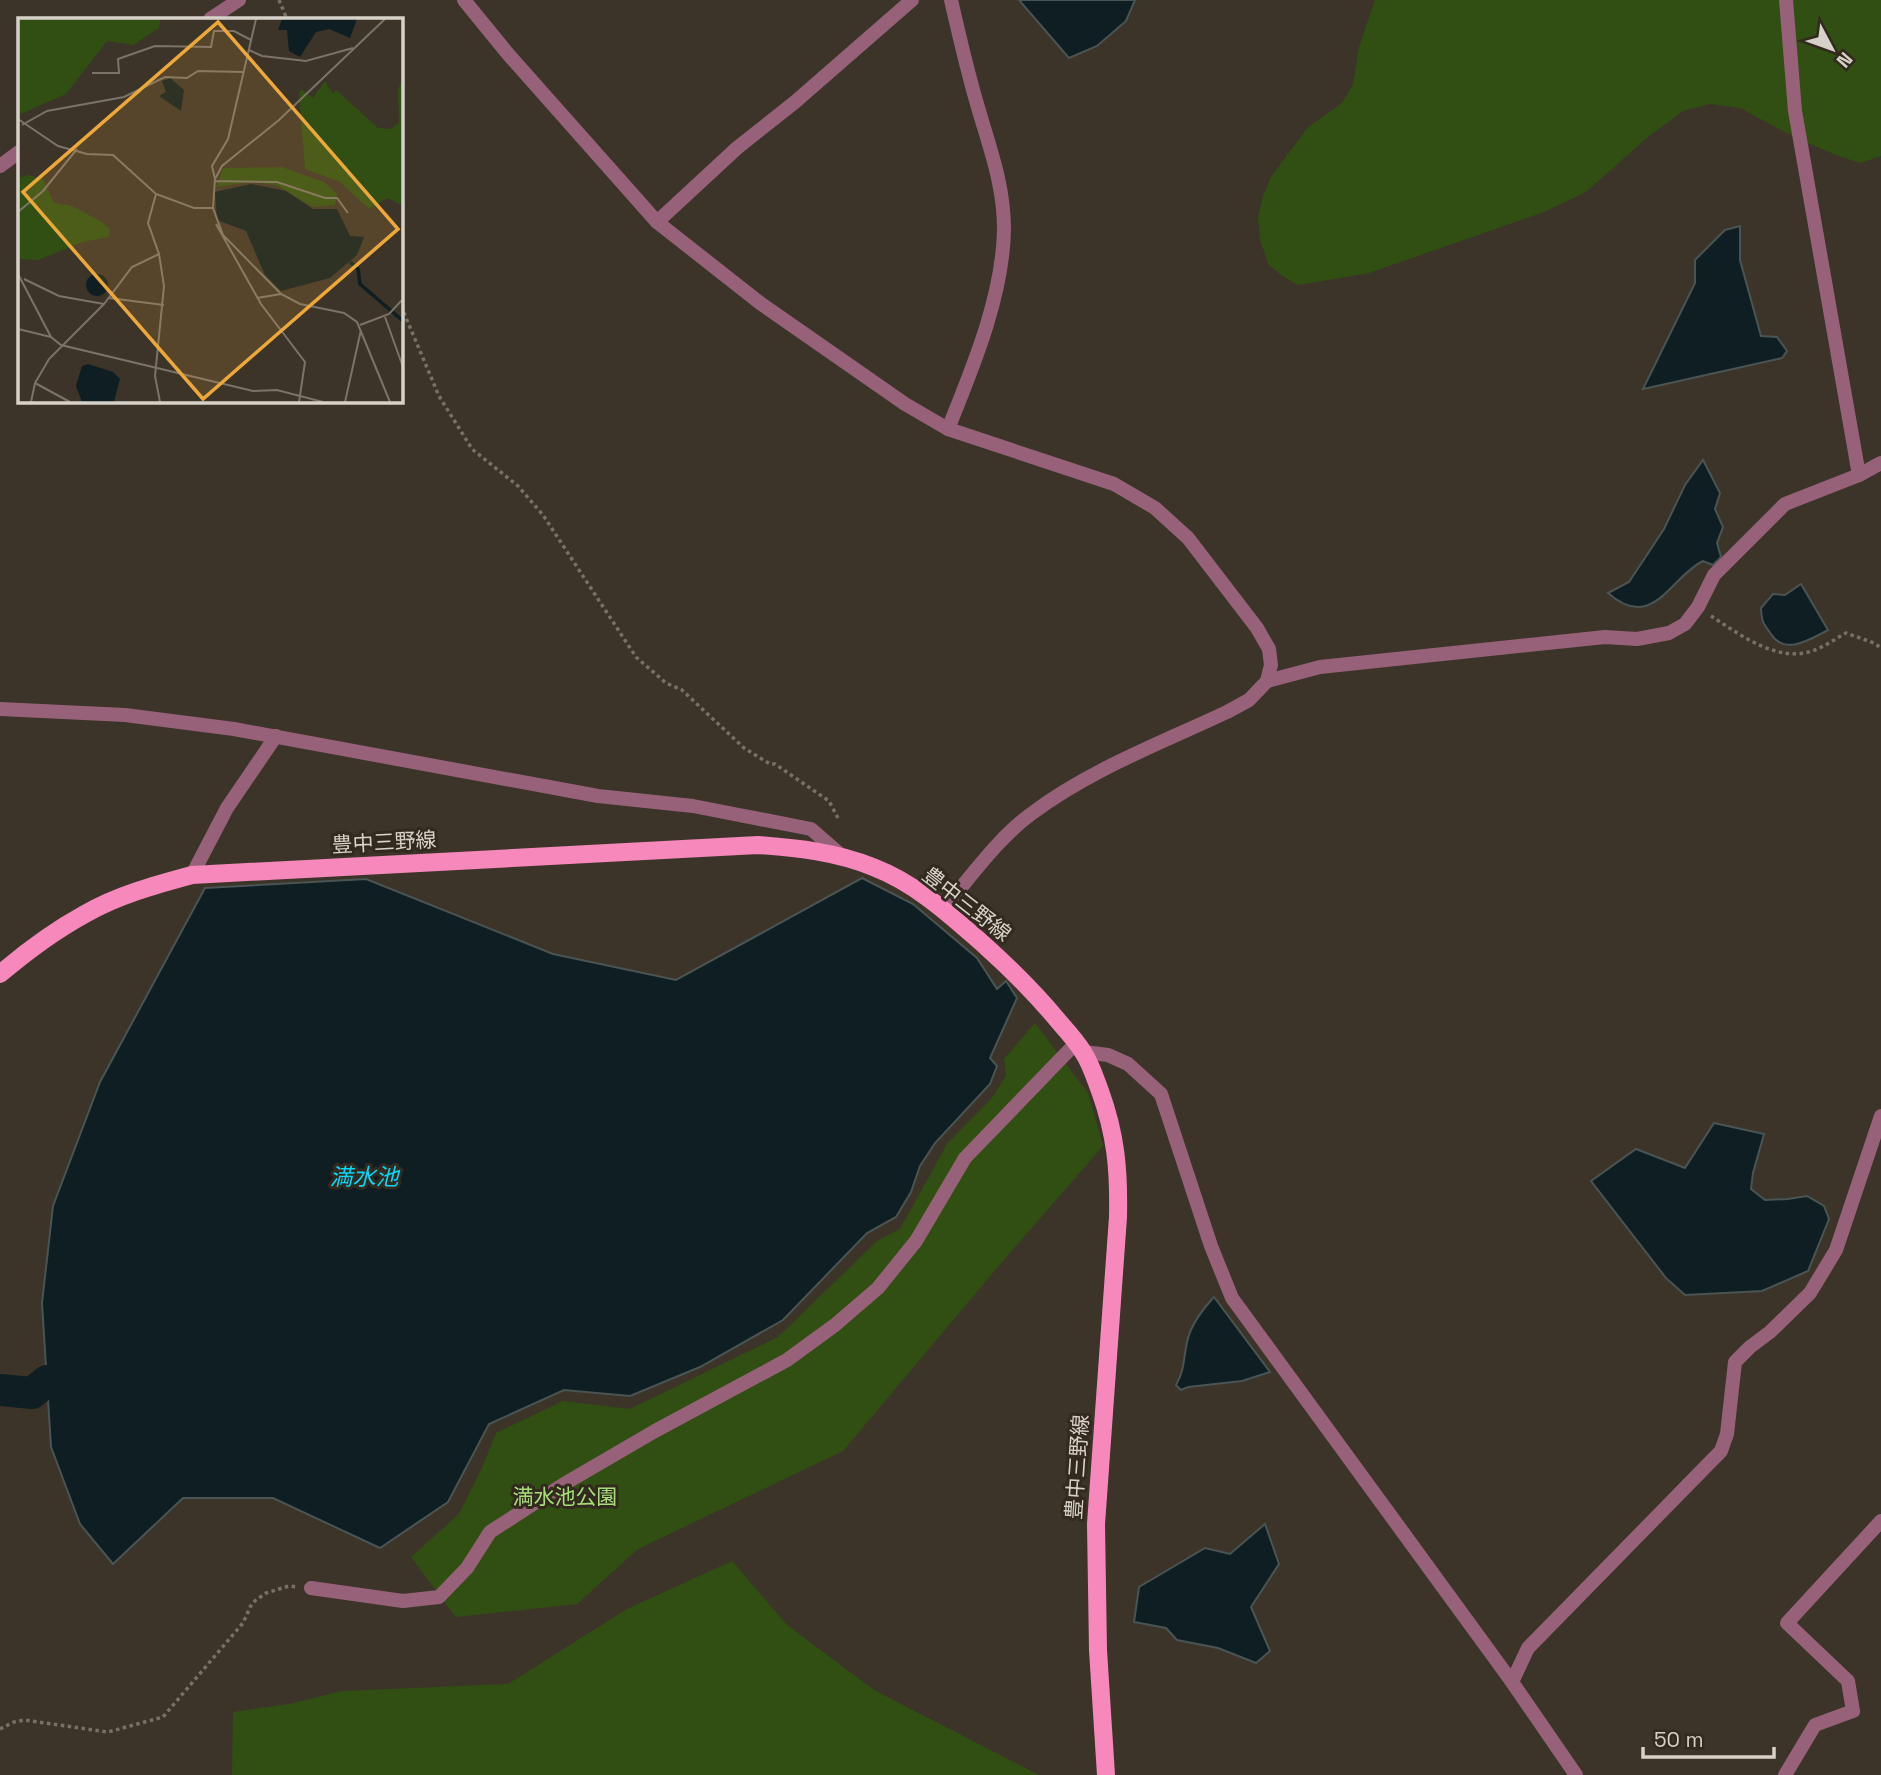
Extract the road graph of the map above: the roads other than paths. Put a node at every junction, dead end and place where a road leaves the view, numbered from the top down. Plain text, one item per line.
1 (239, 0) edge
2 (464, 0) edge
3 (912, 0) edge
4 (951, 0) edge
5 (1787, 0) edge
6 (212, 18) edge
7 (18, 153) edge
8 (0, 166) edge
9 (657, 222) junction
10 (948, 429) junction
11 (1881, 463) edge
12 (1859, 475) junction
13 (1267, 681) junction
14 (0, 709) edge
15 (276, 736) junction
16 (843, 857) junction
17 (192, 875) junction
18 (943, 909) junction
19 (0, 974) edge
20 (1080, 1048) junction
21 (1881, 1116) edge
22 (1881, 1521) edge
23 (311, 1588) road end
24 (1512, 1682) junction
25 (1106, 1775) edge
26 (1576, 1775) edge
27 (1786, 1775) edge

1 - 6 street
2 - 9 street
3 - 9 street
4 - 10 street
5 - 12 street
7 - 8 street
9 - 10 street
10 - 13 street
11 - 12 street
12 - 13 street
13 - 18 street
14 - 15 street
15 - 16 street
15 - 17 street
16 - 17 main road, 豊中三野線
16 - 18 main road, 豊中三野線
17 - 19 main road, 豊中三野線
18 - 20 main road, 豊中三野線
20 - 23 street
20 - 24 street
20 - 25 main road, 豊中三野線
21 - 24 street
22 - 27 street
24 - 26 street

